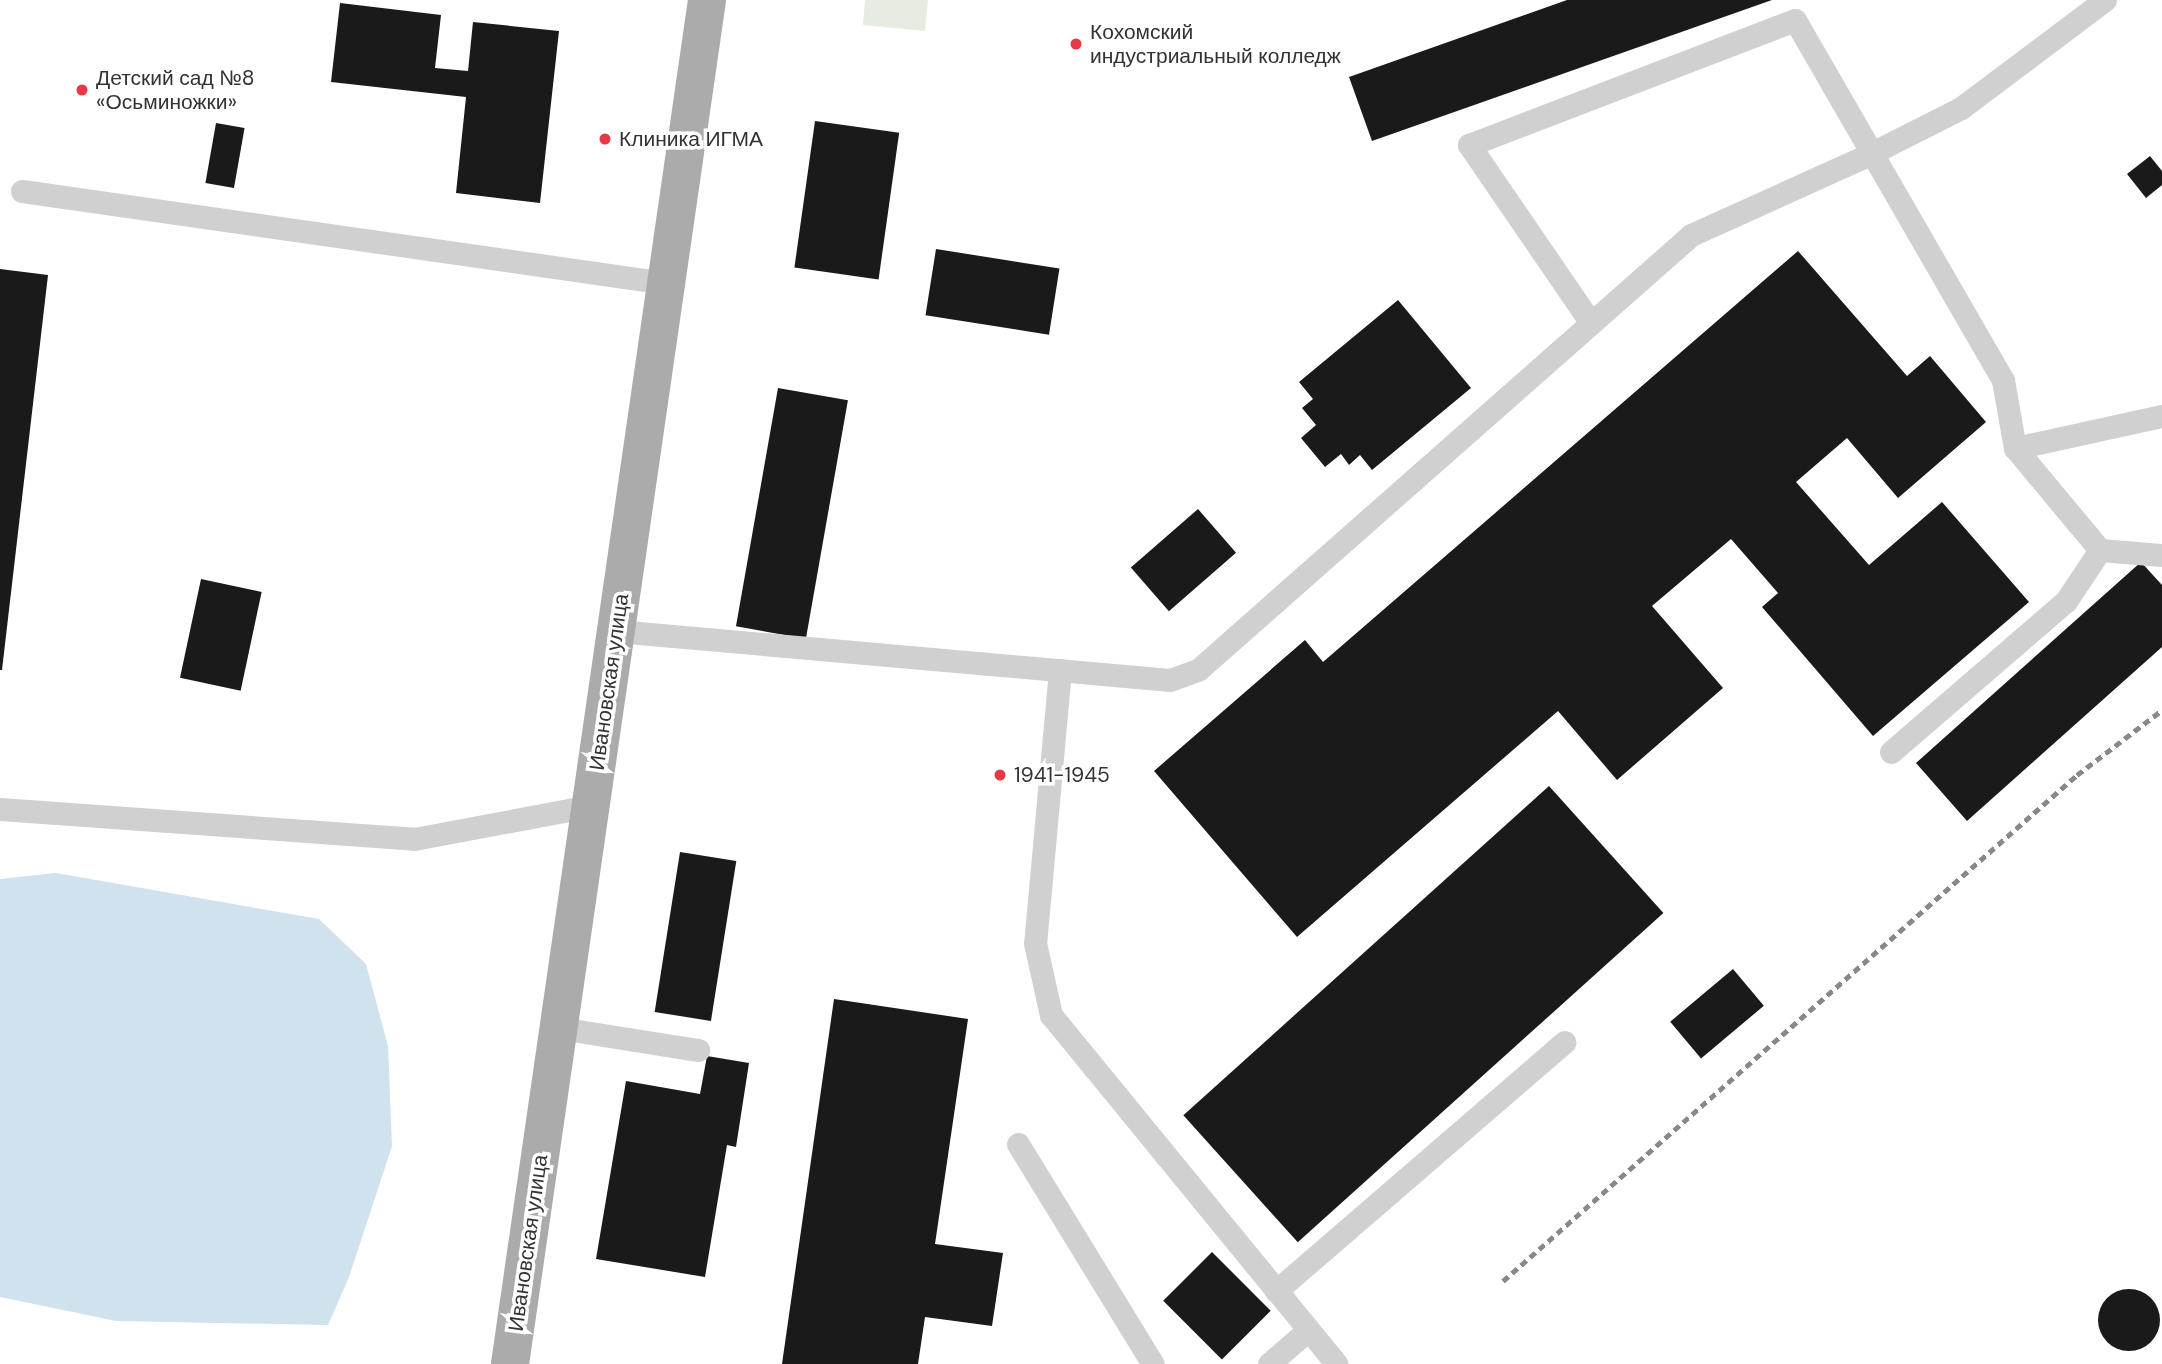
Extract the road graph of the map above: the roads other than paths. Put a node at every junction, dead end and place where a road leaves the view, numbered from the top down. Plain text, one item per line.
1 (707, 0) edge
2 (2105, 0) edge
3 (1870, 154) junction
4 (22, 191) dead end
5 (666, 283) junction
6 (1591, 323) junction
7 (2162, 416) edge
8 (2015, 448) junction
9 (2099, 550) junction
10 (2162, 555) edge
11 (616, 631) junction
12 (1060, 670) junction
13 (1891, 752) dead end
14 (591, 806) junction
15 (0, 809) edge
16 (559, 1028) junction
17 (1564, 1042) dead end
18 (698, 1050) dead end
19 (1018, 1144) dead end
20 (1276, 1292) junction
21 (1308, 1330) junction
22 (510, 1364) edge
23 (1153, 1364) edge
24 (1269, 1364) edge
25 (1337, 1364) edge

1 - 5 main road, Ивановская улица
2 - 3 lane
3 - 6 lane
3 - 6 lane
3 - 8 lane
4 - 5 lane
5 - 11 main road, Ивановская улица
6 - 12 lane
7 - 8 lane
8 - 9 lane
9 - 10 lane
9 - 13 lane
11 - 12 lane
11 - 14 main road, Ивановская улица
12 - 20 lane
14 - 15 lane
14 - 16 main road, Ивановская улица
16 - 18 lane
16 - 22 main road, Ивановская улица
17 - 20 lane
19 - 23 lane
20 - 21 lane
21 - 24 lane
21 - 25 lane

